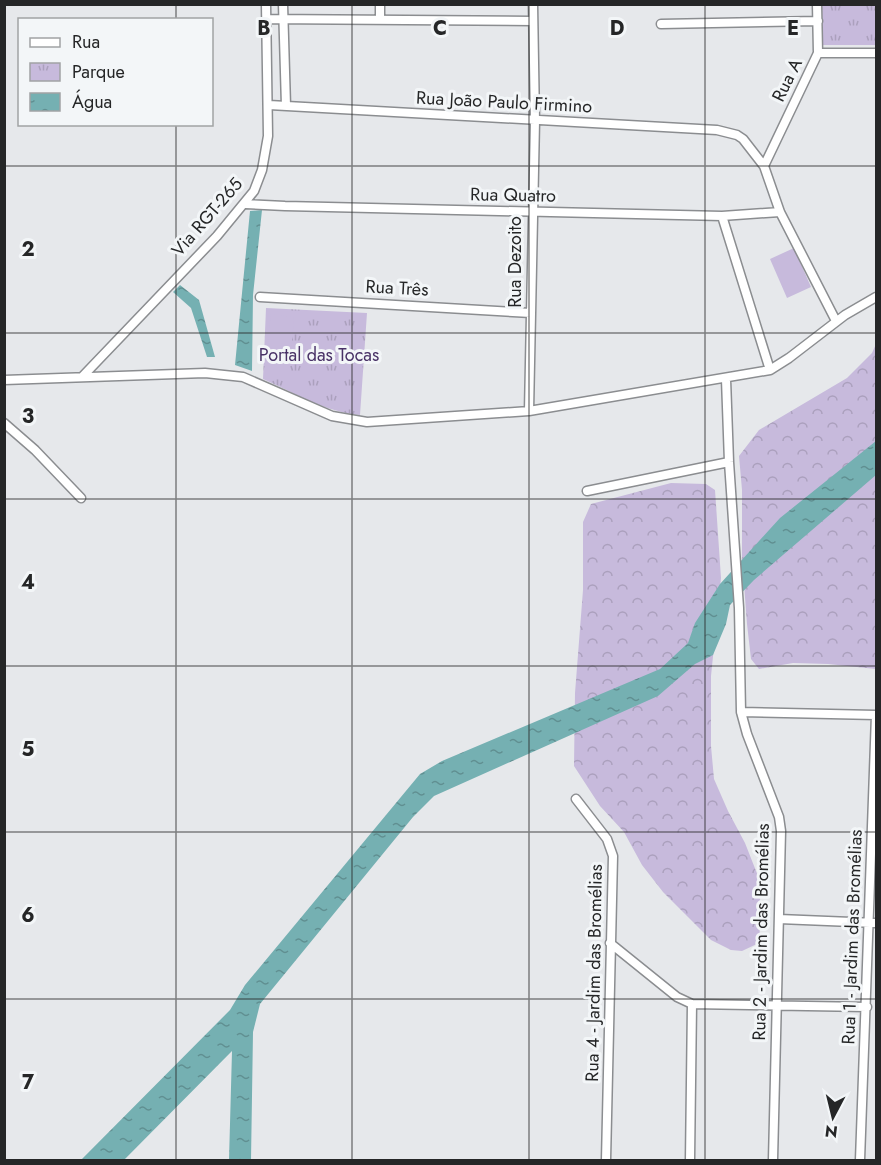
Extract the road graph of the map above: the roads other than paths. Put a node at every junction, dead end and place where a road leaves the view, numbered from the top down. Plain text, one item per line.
1 (266, 4) edge
2 (283, 4) edge
3 (380, 4) edge
4 (533, 4) edge
5 (818, 4) edge
6 (266, 19) junction
7 (283, 19) junction
8 (380, 19) junction
9 (533, 21) junction
10 (818, 21) junction
11 (661, 24) dead end
12 (818, 53) junction
13 (876, 53) edge
14 (269, 105) junction
15 (286, 106) junction
16 (535, 120) junction
17 (764, 165) junction
18 (246, 204) junction
19 (532, 212) junction
20 (780, 213) junction
21 (722, 216) junction
22 (260, 297) dead end
23 (876, 297) edge
24 (531, 313) junction
25 (836, 321) junction
26 (770, 370) junction
27 (81, 377) junction
28 (726, 379) junction
29 (4, 380) edge
30 (529, 411) junction
31 (4, 423) edge
32 (729, 462) junction
33 (587, 491) dead end
34 (81, 498) dead end
35 (741, 712) junction
36 (876, 715) edge
37 (576, 799) dead end
38 (779, 919) junction
39 (873, 923) edge
40 (610, 943) junction
41 (692, 1004) junction
42 (777, 1005) junction
43 (867, 1006) junction
44 (606, 1161) edge
45 (690, 1161) edge
46 (773, 1161) edge
47 (860, 1161) edge

1 - 6 street, Via RGT-265
2 - 7 street
3 - 8 street
4 - 9 street, Rua Dezoito
5 - 10 street, Rua A
6 - 7 street
6 - 14 street, Via RGT-265
7 - 8 street
7 - 15 street
8 - 9 street
9 - 16 street, Rua Dezoito
10 - 11 street
10 - 12 street, Rua A
12 - 13 street
12 - 17 street, Rua A
14 - 15 street, Rua João Paulo Firmino
14 - 18 street, Via RGT-265
15 - 16 street, Rua João Paulo Firmino
16 - 17 street, Rua João Paulo Firmino
16 - 19 street, Rua Dezoito
17 - 20 street
18 - 19 street, Rua Quatro
18 - 27 street, Via RGT-265
19 - 21 street, Rua Quatro
19 - 24 street, Rua Dezoito
20 - 21 street, Rua Quatro
20 - 25 street
21 - 26 street
22 - 24 street, Rua Três
23 - 25 street
24 - 30 street, Rua Dezoito
25 - 26 street
26 - 28 street
27 - 29 street
27 - 30 street
28 - 30 street
28 - 32 street, Rua 2 - Jardim das Bromélias
31 - 34 street
32 - 33 street
32 - 35 street, Rua 2 - Jardim das Bromélias
35 - 36 street
35 - 38 street, Rua 2 - Jardim das Bromélias
36 - 39 street, Rua 1 - Jardim das Bromélias
37 - 40 street, Rua 4 - Jardim das Bromélias
38 - 39 street
38 - 42 street, Rua 2 - Jardim das Bromélias
39 - 43 street, Rua 1 - Jardim das Bromélias
40 - 41 street
40 - 44 street, Rua 4 - Jardim das Bromélias
41 - 42 street
41 - 45 street
42 - 43 street
42 - 46 street, Rua 2 - Jardim das Bromélias
43 - 47 street, Rua 1 - Jardim das Bromélias

